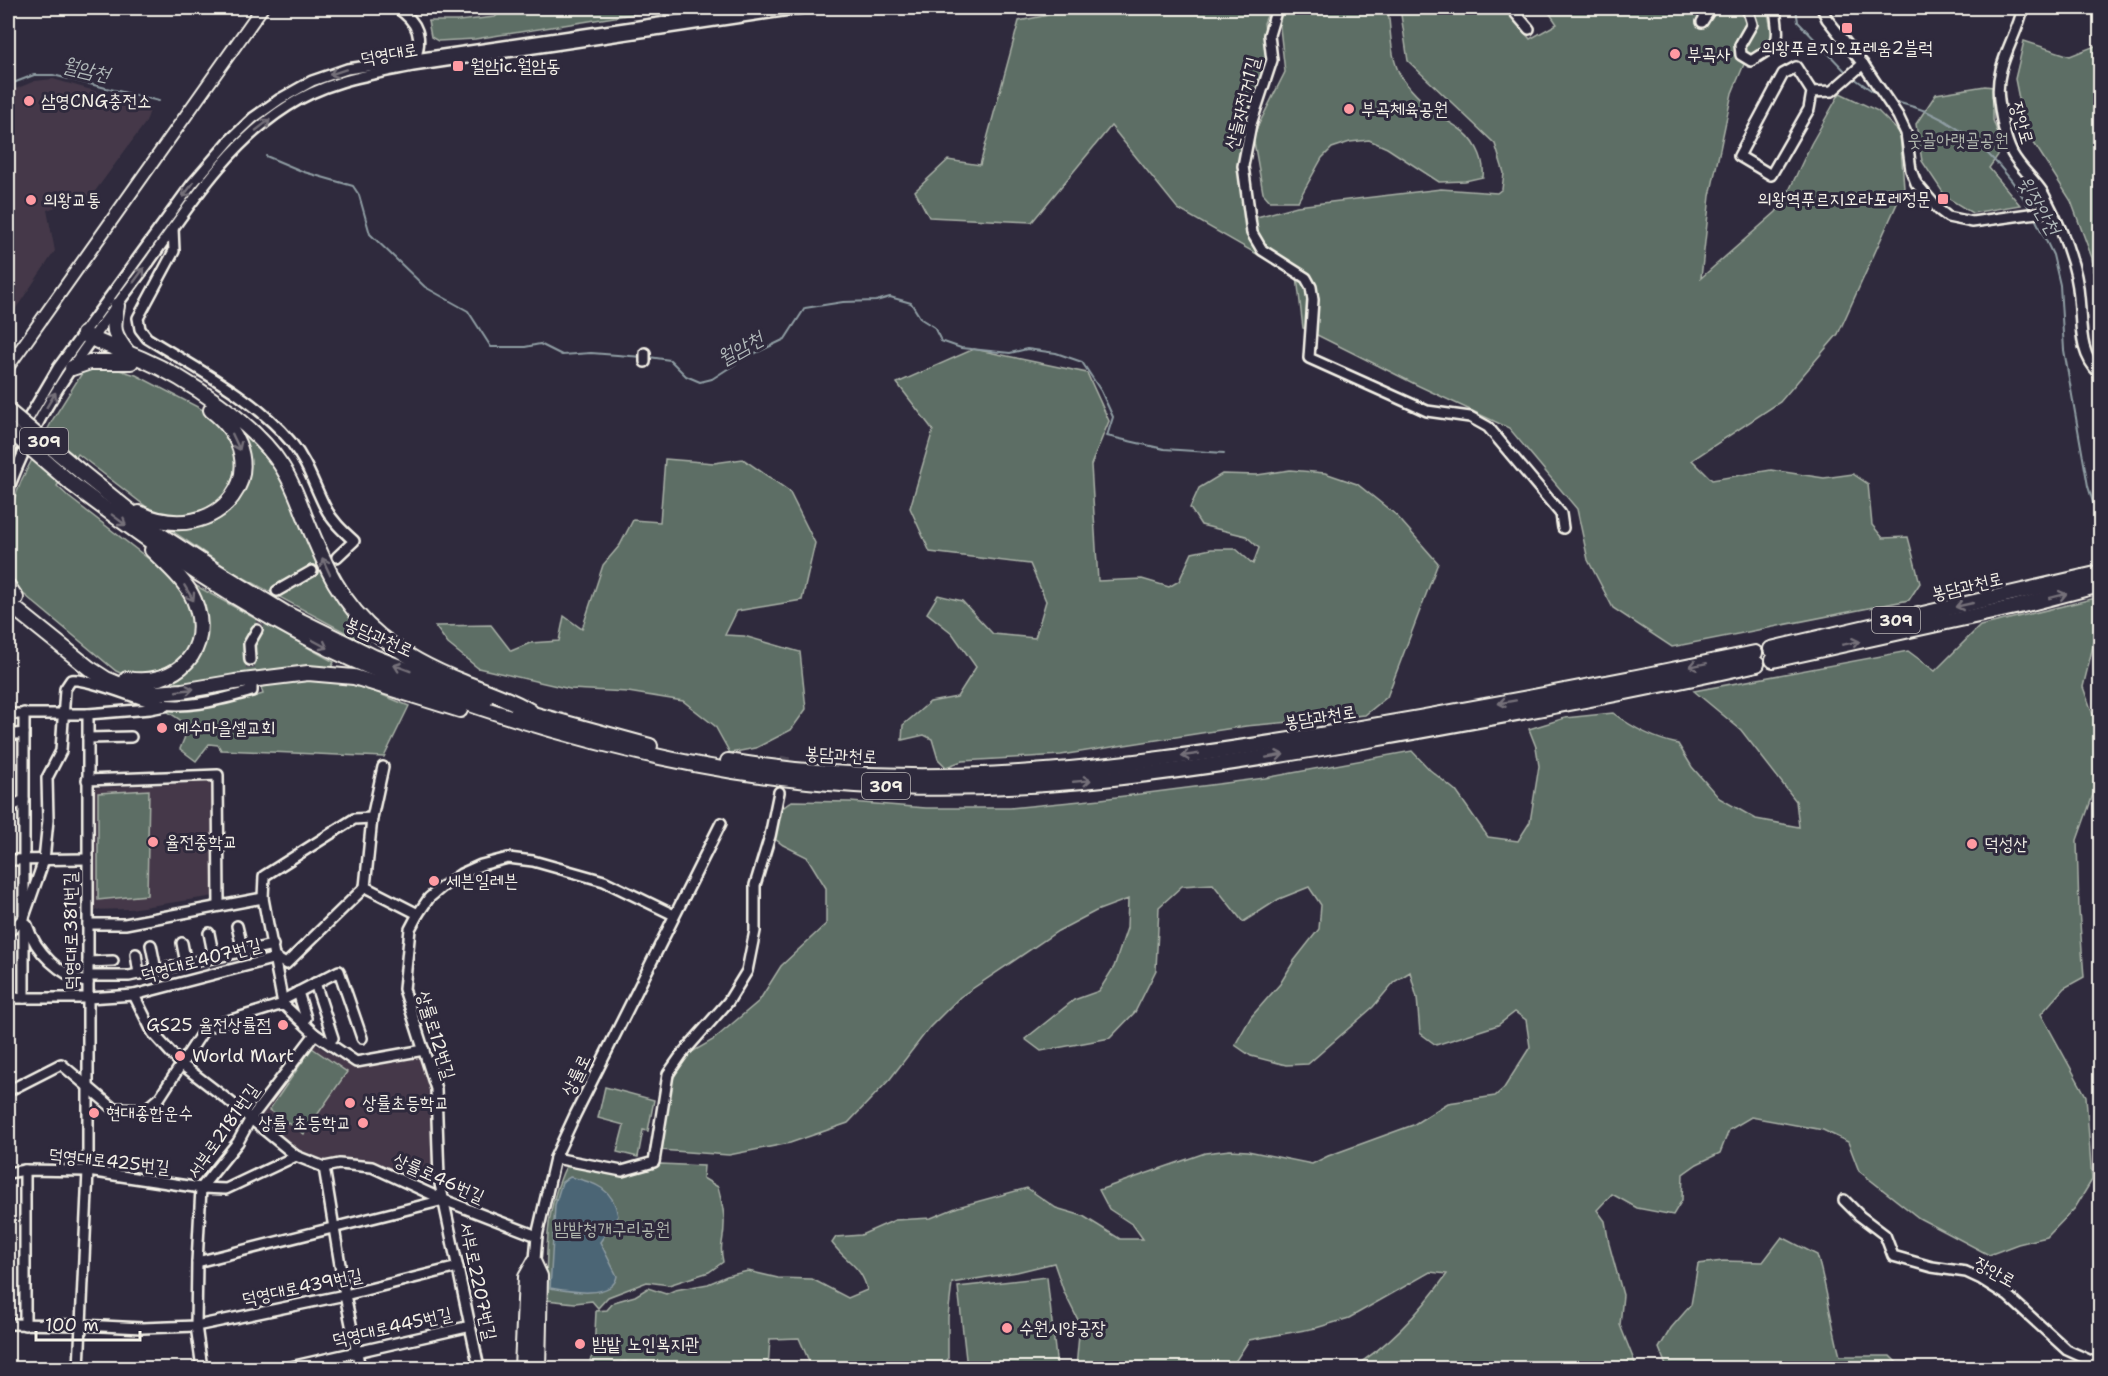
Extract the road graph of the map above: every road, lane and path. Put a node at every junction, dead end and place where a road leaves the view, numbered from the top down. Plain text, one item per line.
1 (397, 8) edge
2 (761, 8) edge
3 (803, 8) edge
4 (1277, 8) edge
5 (1511, 8) edge
6 (1712, 8) edge
7 (1747, 8) edge
8 (1775, 8) edge
9 (1822, 8) edge
10 (2023, 8) edge
11 (1702, 22) dead end
12 (1529, 29) dead end
13 (414, 62) junction
14 (1859, 68) junction
15 (1812, 92) junction
16 (2047, 212) junction
17 (173, 228) junction
18 (117, 306) junction
19 (88, 337) junction
20 (130, 358) junction
21 (72, 368) junction
22 (2100, 374) edge
23 (8, 411) edge
24 (8, 429) edge
25 (8, 453) edge
26 (8, 490) edge
27 (122, 504) junction
28 (1563, 528) dead end
29 (137, 533) junction
30 (337, 557) dead end
31 (312, 571) dead end
32 (2100, 573) edge
33 (2100, 585) edge
34 (8, 586) edge
35 (278, 591) tunnel mouth
36 (12, 603) edge
37 (257, 630) tunnel mouth
38 (1756, 658) dead end
39 (250, 660) tunnel mouth
40 (252, 686) dead end
41 (168, 705) junction
42 (24, 713) junction
43 (8, 714) edge
44 (64, 714) junction
45 (88, 714) junction
46 (537, 721) junction
47 (24, 733) junction
48 (8, 735) edge
49 (131, 737) dead end
50 (88, 738) junction
51 (383, 767) dead end
52 (87, 780) junction
53 (779, 792) tunnel mouth
54 (24, 800) junction
55 (8, 808) edge
56 (372, 818) junction
57 (721, 823) dead end
58 (8, 860) edge
59 (25, 860) junction
60 (44, 860) junction
61 (87, 860) junction
62 (365, 886) junction
63 (263, 898) junction
64 (219, 906) junction
65 (418, 914) junction
66 (674, 915) junction
67 (24, 917) junction
68 (88, 924) junction
69 (237, 927) dead end
70 (8, 932) edge
71 (209, 933) dead end
72 (182, 943) dead end
73 (151, 945) dead end
74 (273, 945) junction
75 (243, 951) junction
76 (136, 954) dead end
77 (214, 958) junction
78 (276, 958) junction
79 (88, 962) junction
80 (114, 962) dead end
81 (186, 964) junction
82 (156, 970) junction
83 (139, 974) junction
84 (88, 980) junction
85 (315, 983) junction
86 (298, 992) junction
87 (134, 995) junction
88 (8, 998) edge
89 (24, 998) junction
90 (88, 998) junction
91 (283, 1002) junction
92 (306, 1018) dead end
93 (315, 1034) junction
94 (333, 1038) dead end
95 (362, 1038) dead end
96 (424, 1050) junction
97 (181, 1064) junction
98 (88, 1088) junction
99 (8, 1091) edge
100 (251, 1118) junction
101 (296, 1156) junction
102 (555, 1158) junction
103 (324, 1167) junction
104 (25, 1170) junction
105 (88, 1171) junction
106 (8, 1173) edge
107 (201, 1188) junction
108 (444, 1200) junction
109 (1845, 1200) dead end
110 (335, 1229) junction
111 (537, 1236) junction
112 (534, 1261) junction
113 (196, 1262) junction
114 (458, 1267) junction
115 (345, 1295) junction
116 (8, 1324) edge
117 (25, 1325) junction
118 (82, 1325) junction
119 (196, 1326) junction
120 (471, 1326) junction
121 (539, 1350) junction
122 (356, 1352) junction
123 (2100, 1365) edge
124 (530, 1367) edge
125 (80, 1368) edge
126 (202, 1368) edge
127 (286, 1368) edge
128 (360, 1368) edge
129 (479, 1368) edge
130 (550, 1368) edge

1 - 13 street
2 - 13 street, 덕영대로
3 - 13 street, 덕영대로
4 - 28 street, 산들자전거1길
5 - 12 street
6 - 11 street
7 - 8 street
9 - 14 street
10 - 16 street, 장안로
17 -> 13 street, 덕영대로
13 -> 19 street, 덕영대로
14 - 15 street
14 - 16 street
15 - 15 street
16 - 22 street, 장안로
18 -> 17 street, 덕영대로
17 - 30 street
18 - 19 street, 덕영대로
18 - 20 highway
19 - 20 highway
19 - 21 street
19 - 25 street
20 - 21 highway
20 -> 27 highway
46 -> 20 highway
26 -> 21 street
23 - 27 highway, 봉담과천로 / 309, bridge
24 -> 29 highway, 봉담과천로 / 309, bridge
46 -> 27 highway, 봉담과천로 / 309
29 -> 36 highway
29 -> 46 highway, 봉담과천로 / 309
31 - 35 street
32 -> 33 highway, 봉담과천로 / 309
34 - 36 highway
36 -> 46 highway
37 - 39 street
38 - 46 highway, 봉담과천로 / 309
40 - 41 street, 덕영대로381번길
41 - 44 street, 덕영대로381번길
41 - 45 street
42 - 43 street
42 - 44 street
42 - 47 street
44 - 45 street
44 - 60 street, 덕영대로381번길
45 - 50 street, 덕영대로381번길
47 - 48 street
47 - 54 street
49 - 50 street
50 - 52 street, 덕영대로381번길
51 - 56 street
52 - 61 street, 덕영대로381번길
52 - 64 street
53 - 102 street
54 - 55 street
54 - 59 street
56 - 62 street
56 - 63 street
57 - 66 street, 상률로
58 - 59 street
59 - 60 street
59 - 67 street
60 - 61 street
60 - 67 street, 덕영대로381번길
61 - 68 street, 덕영대로381번길
62 - 65 street
62 - 78 street, 덕영대로407번길
63 - 64 street
63 - 74 street
64 - 68 street
65 - 66 street, 상률로12번길
65 - 96 street, 상률로12번길
66 - 102 street, 상률로
67 - 70 street
67 - 84 street
67 - 89 street
68 - 79 street, 덕영대로381번길
69 - 75 street
71 - 77 street
72 - 81 street
73 - 82 street
74 - 75 street
74 - 78 street
75 - 77 street
76 - 83 street
77 - 81 street
78 - 87 street, 덕영대로407번길
78 - 91 street
79 - 80 street
79 - 84 street, 덕영대로381번길
81 - 82 street
82 - 83 street
83 - 84 street
84 - 90 street, 덕영대로381번길
85 - 86 street
85 - 94 street
85 - 95 street
86 - 91 street
86 - 92 street
87 - 90 street, 덕영대로407번길
87 - 97 street
88 - 89 street, 덕영대로407번길
89 - 90 street, 덕영대로407번길
90 - 98 street, 덕영대로381번길
91 - 93 street
91 - 97 street
93 - 96 street
93 - 100 street, 서부로2181번길
96 - 108 street, 상률로12번길
97 - 98 street
97 - 100 street
98 - 99 street
98 - 105 street, 덕영대로381번길
100 - 101 street
100 - 107 street, 서부로2181번길
101 - 103 street
101 - 107 street, 덕영대로425번길
102 - 111 street, 상률로
103 - 108 street, 상률로46번길
103 - 110 street
104 - 105 street, 덕영대로425번길
104 - 106 street, 덕영대로425번길
104 - 117 street, 덕영대로425번길
105 - 107 street, 덕영대로425번길
105 - 118 street, 덕영대로381번길
107 - 113 street, 서부로2181번길
108 - 110 street
108 - 111 street, 상률로46번길
108 - 114 street, 서부로2207번길
109 - 123 street, 장안로
110 - 113 street
110 - 115 street
111 - 112 street, 상률로
112 - 121 main road
112 - 124 main road
113 - 119 street, 서부로2181번길
114 - 115 street, 덕영대로439번길
114 - 120 street, 서부로2207번길
115 - 119 street, 덕영대로439번길
115 - 122 street
116 - 117 street, 덕영대로439번길
117 - 118 street, 덕영대로439번길
118 - 119 street, 덕영대로439번길
118 - 125 street, 덕영대로381번길
119 - 126 street, 서부로2181번길
120 - 122 street, 덕영대로445번길
120 - 129 street, 서부로2207번길
121 - 124 main road
121 - 130 main road
122 - 127 street, 덕영대로445번길
122 - 128 street

